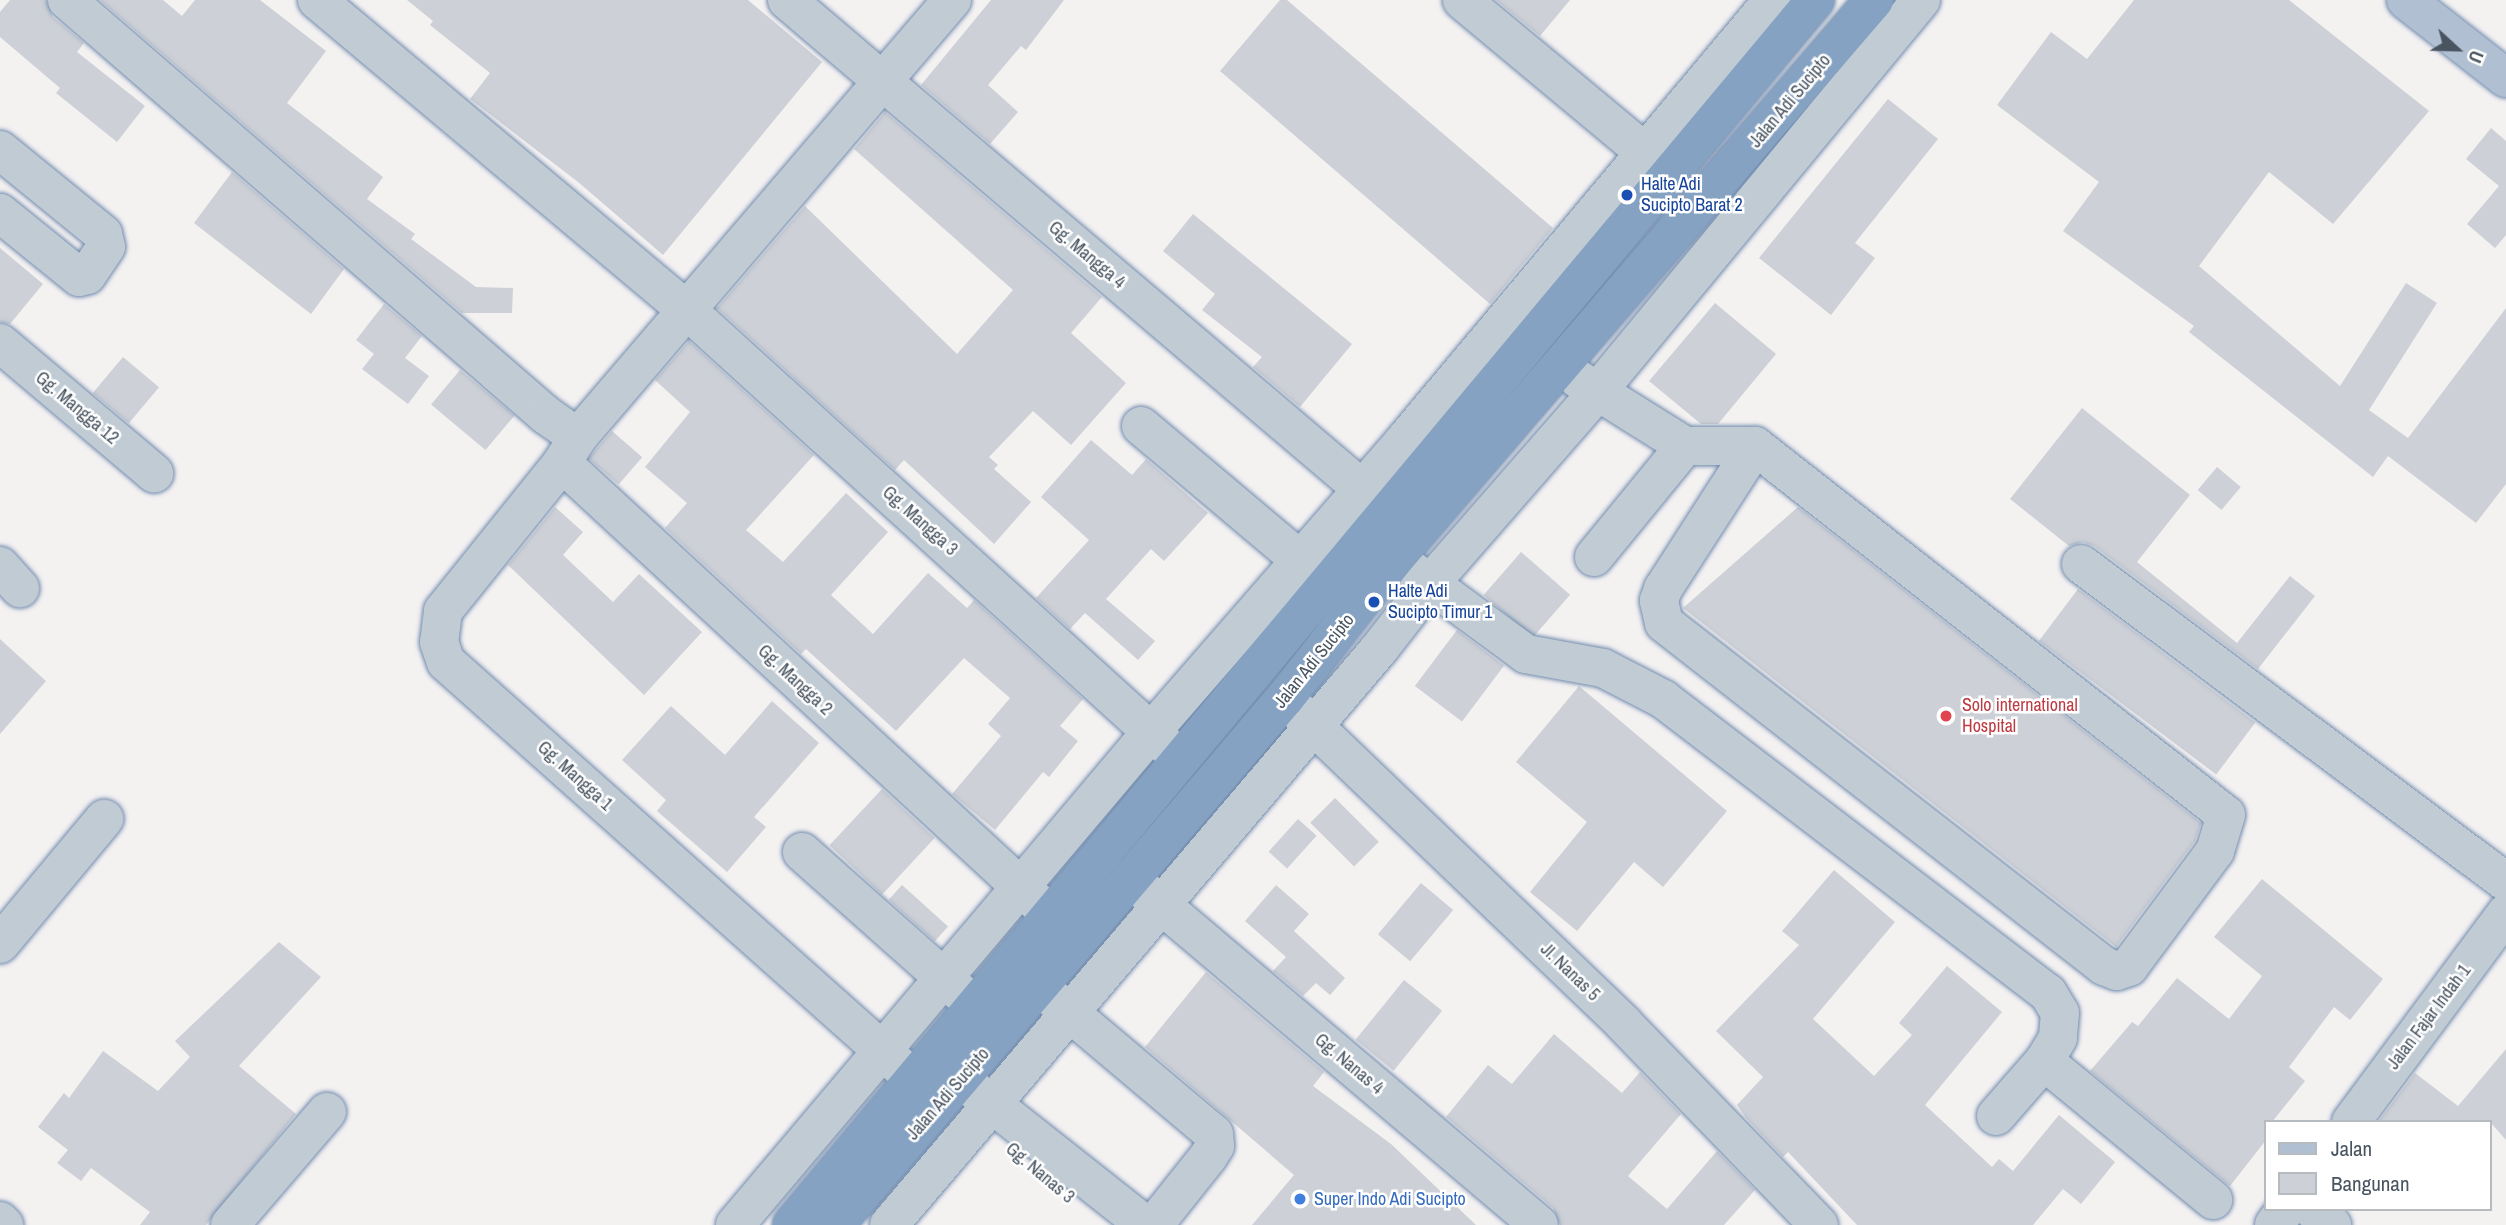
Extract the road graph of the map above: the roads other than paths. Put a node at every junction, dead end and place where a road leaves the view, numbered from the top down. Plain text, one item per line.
1 (66, 0) edge
2 (317, 0) edge
3 (787, 0) edge
4 (952, 0) edge
5 (1462, 0) edge
6 (1874, 0) edge
7 (1921, 0) edge
8 (2406, 0) edge
9 (1785, 13) edge
10 (2506, 78) edge
11 (882, 81) junction
12 (0, 150) edge
13 (1657, 163) junction
14 (1751, 175) junction
15 (0, 213) edge
16 (1670, 243) junction
17 (1699, 267) junction
18 (688, 311) junction
19 (0, 343) edge
20 (1561, 370) junction
21 (1598, 391) junction
22 (1141, 426) dead end
23 (1511, 427) junction
24 (1685, 446) junction
25 (1755, 446) junction
26 (570, 450) junction
27 (1542, 457) junction
28 (154, 473) dead end
29 (1462, 484) junction
30 (1495, 512) junction
31 (1379, 523) junction
32 (1594, 557) dead end
33 (2081, 564) dead end
34 (1314, 572) junction
35 (1429, 585) junction
36 (1348, 620) junction
37 (1380, 648) junction
38 (1285, 698) junction
39 (1314, 726) junction
40 (1152, 731) junction
41 (1182, 761) junction
42 (104, 819) dead end
43 (802, 852) dead end
44 (1130, 878) junction
45 (2506, 882) edge
46 (1021, 888) junction
47 (1160, 904) junction
48 (2506, 913) edge
49 (1053, 918) junction
50 (991, 925) junction
51 (0, 944) edge
52 (1023, 952) junction
53 (945, 979) junction
54 (1040, 987) junction
55 (976, 1006) junction
56 (1069, 1012) junction
57 (884, 1052) junction
58 (2044, 1061) junction
59 (941, 1084) junction
60 (327, 1112) dead end
61 (985, 1112) junction
62 (1996, 1116) dead end
63 (2352, 1120) edge
64 (821, 1122) junction
65 (856, 1150) junction
66 (2213, 1200) dead end
67 (2314, 1211) edge
68 (0, 1222) edge
69 (4, 1225) edge
70 (230, 1225) edge
71 (734, 1225) edge
72 (792, 1225) edge
73 (835, 1225) edge
74 (890, 1225) edge
75 (1102, 1225) edge
76 (1146, 1225) edge
77 (1154, 1225) edge
78 (1539, 1225) edge
79 (1819, 1225) edge
80 (2332, 1225) edge

1 - 26 street, Gg. Mangga 2
2 - 18 street, Gg. Mangga 3
3 - 11 street, Gg. Mangga 4
4 - 11 street, Gg. Mangga 1
5 - 13 street
6 - 14 highway, Jalan Adi Sucipto
7 - 14 street, Jalan Adi Sucipto
8 - 10 main road
9 - 13 highway, Jalan Adi Sucipto
11 - 18 street, Gg. Mangga 1
11 - 31 street, Gg. Mangga 4
12 - 15 street
13 - 31 highway, Jalan Adi Sucipto
14 - 16 highway, Jalan Adi Sucipto
14 - 17 street, Jalan Adi Sucipto
16 - 17 street
16 - 20 highway, Jalan Adi Sucipto
17 - 21 street, Jalan Adi Sucipto
18 - 26 street, Gg. Mangga 1
18 - 40 street, Gg. Mangga 3
19 - 28 street, Gg. Mangga 12
20 - 21 street
20 - 23 highway, Jalan Adi Sucipto
21 - 24 street
21 - 27 street, Jalan Adi Sucipto
22 - 34 street
23 - 27 street
23 - 29 highway, Jalan Adi Sucipto
24 - 25 street
24 - 32 street
25 - 25 street
26 - 46 street, Gg. Mangga 2
26 - 57 street, Gg. Mangga 1
27 - 30 street, Jalan Adi Sucipto
29 - 30 street
29 - 31 highway, Jalan Adi Sucipto
30 - 35 street, Jalan Adi Sucipto
31 - 34 highway, Jalan Adi Sucipto
31 - 35 street, Gg. Mangga 4
31 - 36 highway, Jalan Adi Sucipto
33 - 45 street
34 - 40 street, Jalan Adi Sucipto
34 - 41 highway, Jalan Adi Sucipto
35 - 37 street, Jalan Adi Sucipto
35 - 58 street, Gg. Mangga 4
36 - 37 street
36 - 38 highway, Jalan Adi Sucipto
37 - 39 street, Jalan Adi Sucipto
38 - 39 street, Jl. Nanas 5
38 - 44 highway, Jalan Adi Sucipto
39 - 47 street, Jalan Adi Sucipto
39 - 79 street, Jl. Nanas 5
40 - 41 street, Gg. Mangga 3
40 - 46 street, Jalan Adi Sucipto
41 - 49 highway, Jalan Adi Sucipto
42 - 51 street
43 - 53 street
44 - 47 street, Gg. Nanas 4
44 - 54 highway, Jalan Adi Sucipto
46 - 49 street, Gg. Mangga 2
46 - 50 street, Jalan Adi Sucipto
47 - 56 street, Jalan Adi Sucipto
47 - 78 street, Gg. Nanas 4
48 - 63 street, Jalan Fajar Indah 1
49 - 52 highway, Jalan Adi Sucipto
50 - 52 street
50 - 53 street, Jalan Adi Sucipto
52 - 55 highway, Jalan Adi Sucipto
53 - 55 street
53 - 57 street, Jalan Adi Sucipto
54 - 56 street
54 - 59 highway, Jalan Adi Sucipto
55 - 59 highway, Jalan Adi Sucipto
56 - 61 street, Jalan Adi Sucipto
56 - 77 street
57 - 59 street, Gg. Mangga 1
57 - 64 street, Jalan Adi Sucipto
58 - 62 street, Gg. Mangga 4
58 - 66 street
59 - 61 street, Gg. Mangga 1
59 - 65 highway, Jalan Adi Sucipto
59 - 73 highway, Jalan Adi Sucipto
60 - 70 street
61 - 74 street, Jalan Adi Sucipto
61 - 75 street, Gg. Nanas 3
61 - 76 street
64 - 65 street
64 - 71 street, Jalan Adi Sucipto
65 - 72 highway, Jalan Adi Sucipto
67 - 80 street
68 - 69 street

